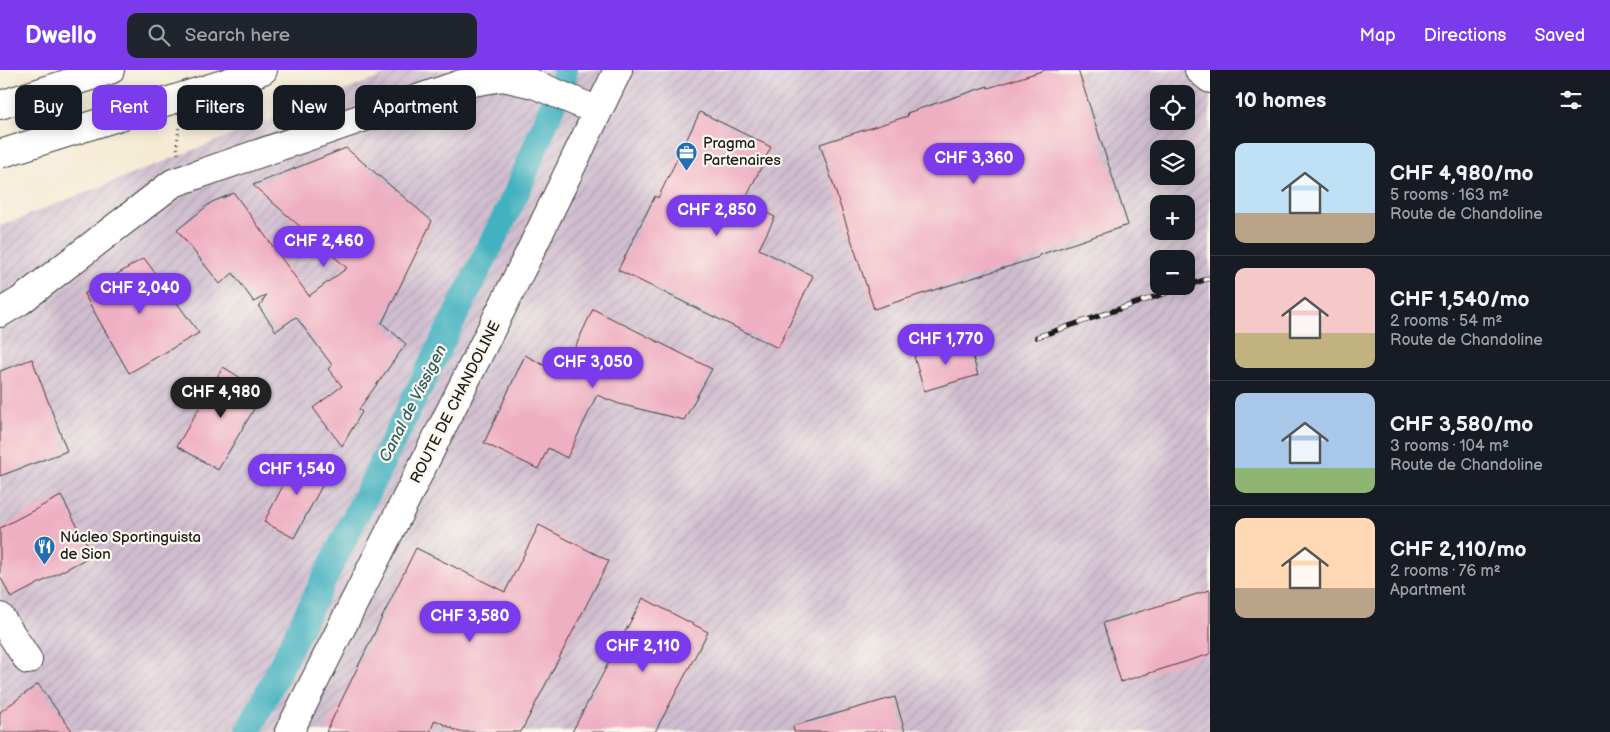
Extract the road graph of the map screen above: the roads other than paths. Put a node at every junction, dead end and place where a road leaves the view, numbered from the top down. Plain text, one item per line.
1 (110, 70) edge
2 (618, 70) edge
3 (1199, 70) edge
4 (254, 73) edge
5 (1210, 79) edge
6 (0, 105) edge
7 (587, 106) junction
8 (0, 154) edge
9 (0, 313) edge
10 (0, 617) edge
11 (28, 660) dead end
12 (289, 732) edge

1 - 6 main road
2 - 7 main road, ROUTE DE CHANDOLINE
3 - 5 main road
4 - 8 main road, bridge
7 - 9 main road
7 - 12 main road, ROUTE DE CHANDOLINE
10 - 11 main road

